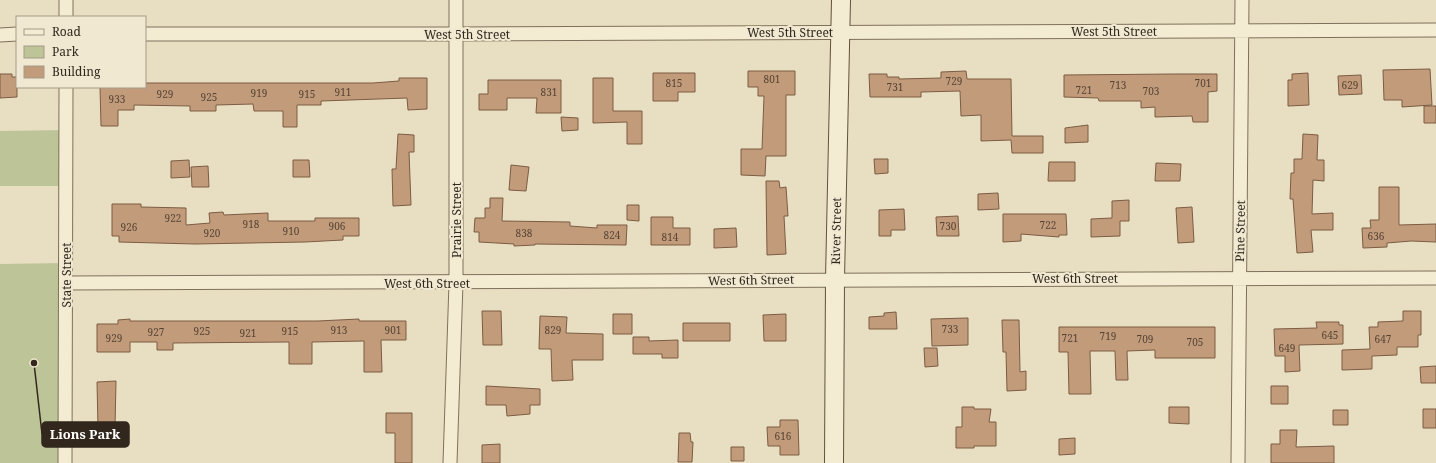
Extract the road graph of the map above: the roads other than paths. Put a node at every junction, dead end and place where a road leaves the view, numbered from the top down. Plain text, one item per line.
1 (66, 0) edge
2 (456, 0) edge
3 (841, 0) edge
4 (1242, 0) edge
5 (66, 16) edge
6 (1242, 30) junction
7 (1436, 30) edge
8 (841, 32) junction
9 (16, 34) edge
10 (146, 34) edge
11 (457, 34) junction
12 (0, 35) edge
13 (66, 88) edge
14 (1240, 278) junction
15 (1436, 278) edge
16 (835, 279) junction
17 (66, 283) junction
18 (456, 283) junction
19 (65, 463) edge
20 (450, 463) edge
21 (834, 463) edge
22 (1238, 463) edge

1 - 5 street
2 - 11 street, Prairie Street
3 - 8 street, River Street
4 - 6 street, Pine Street
6 - 7 street, West 5th Street
6 - 8 street, West 5th Street
6 - 14 street, Pine Street
8 - 11 street, West 5th Street
8 - 16 street, River Street
9 - 12 street
10 - 11 street, West 5th Street
11 - 18 street, Prairie Street
13 - 17 street, State Street
14 - 15 street, West 6th Street
14 - 16 street, West 6th Street
14 - 22 street, Pine Street
16 - 18 street, West 6th Street
16 - 21 street, River Street
17 - 18 street, West 6th Street
17 - 19 street, State Street
18 - 20 street, Prairie Street

